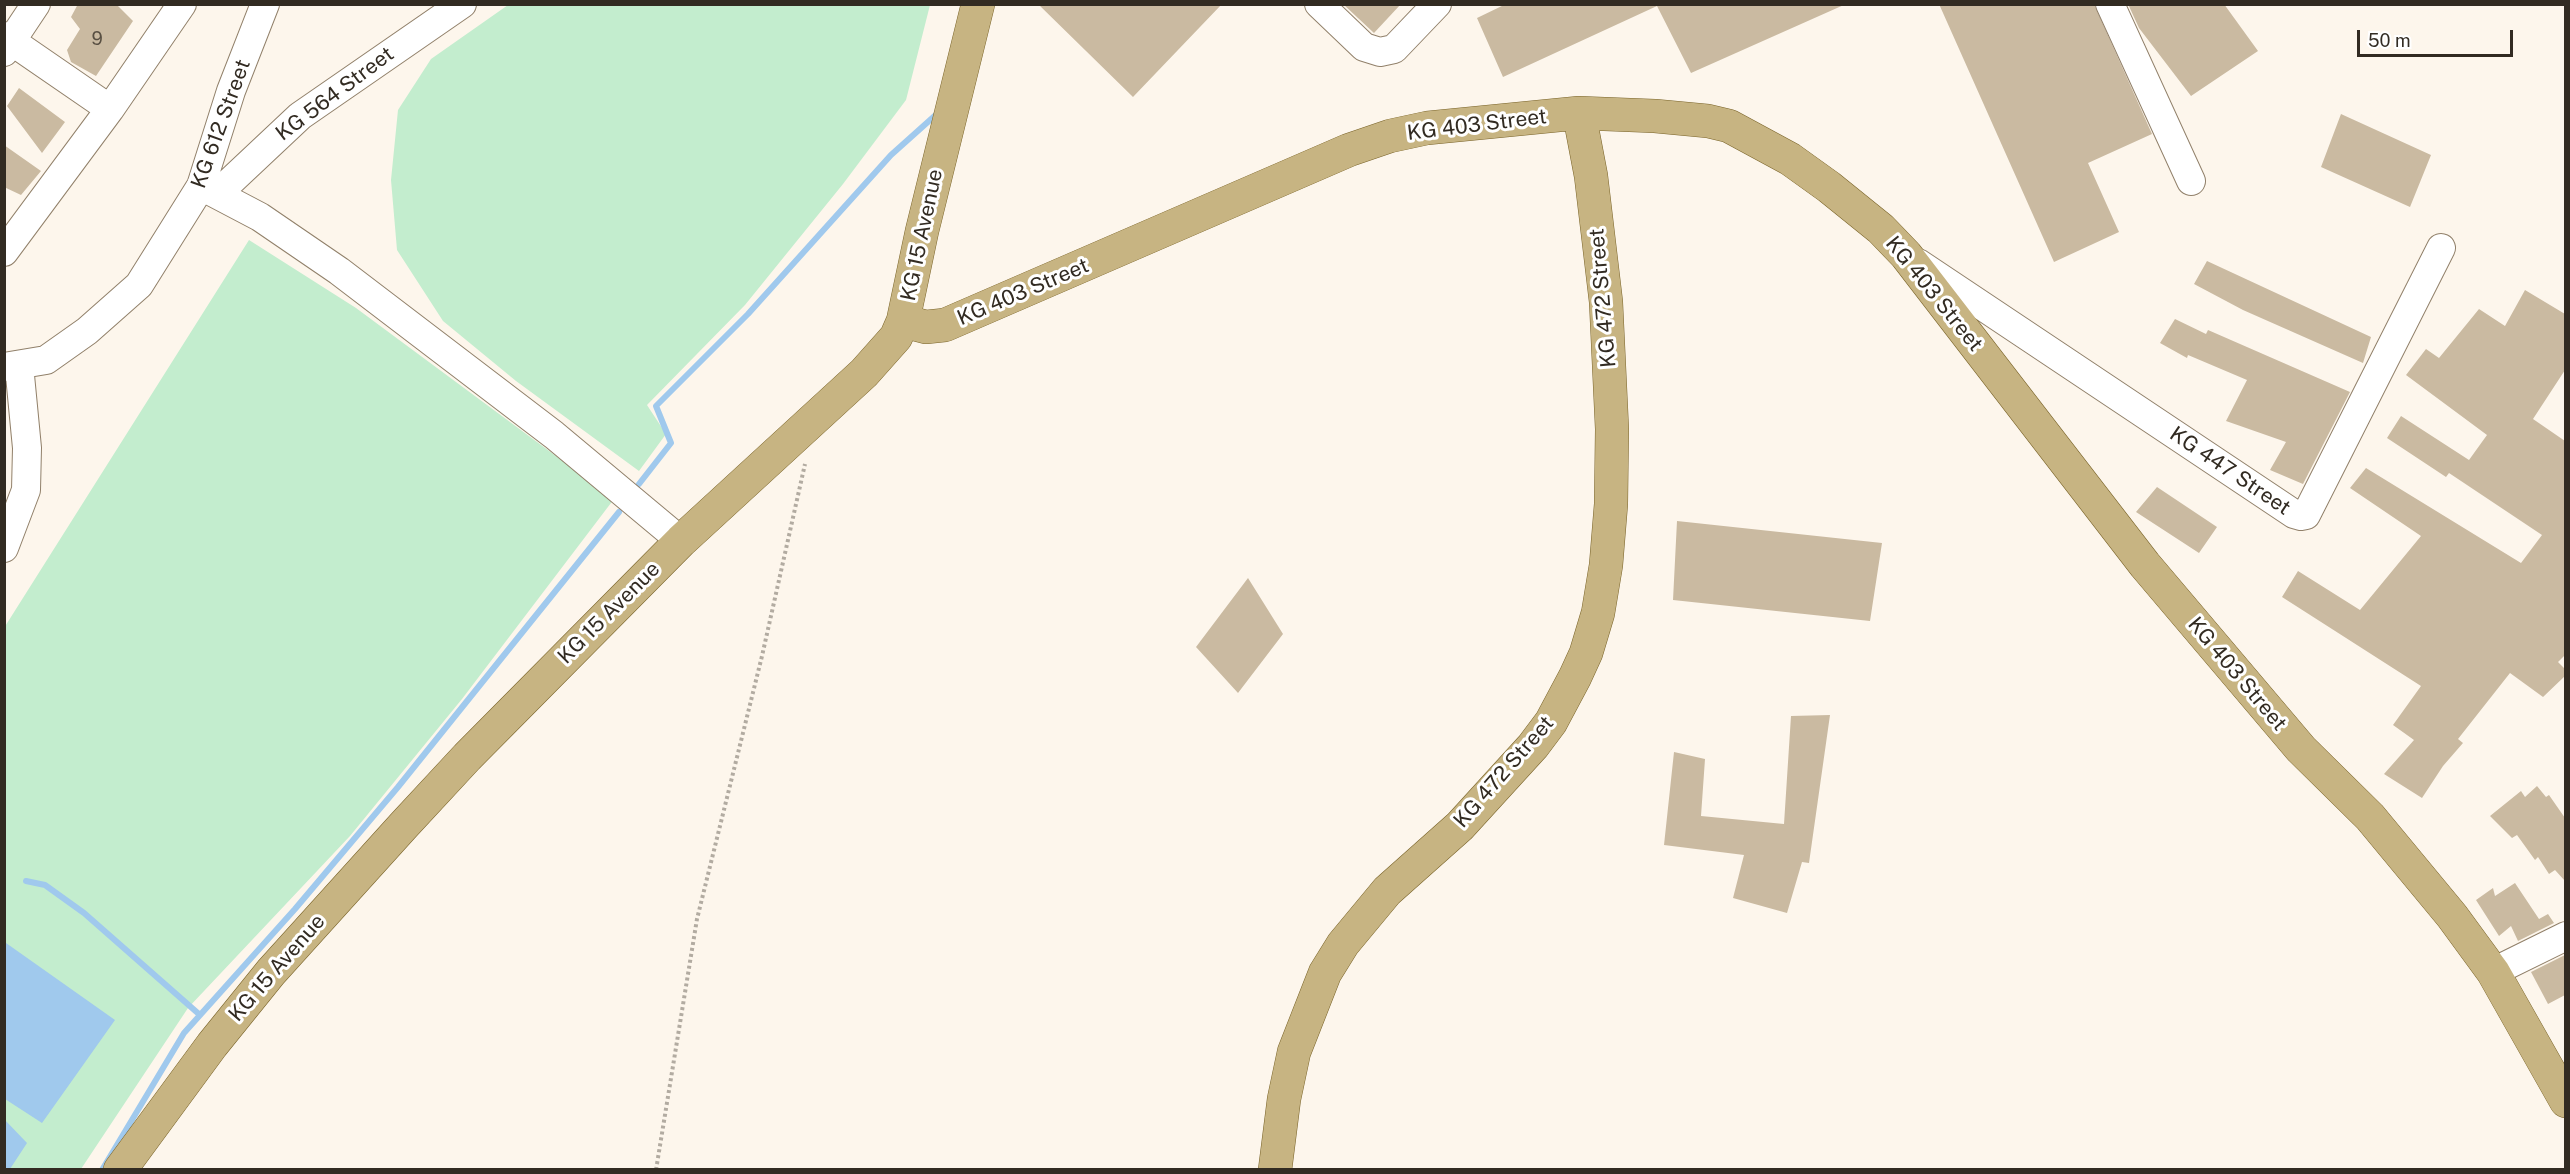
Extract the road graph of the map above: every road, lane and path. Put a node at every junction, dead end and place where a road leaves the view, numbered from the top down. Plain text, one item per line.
1 (36, 4) edge
2 (182, 4) edge
3 (265, 4) edge
4 (462, 4) edge
5 (978, 4) edge
6 (1319, 4) edge
7 (1437, 4) edge
8 (2110, 4) edge
9 (7, 43) edge
10 (110, 109) junction
11 (1579, 114) junction
12 (2191, 181) dead end
13 (209, 190) junction
14 (2441, 248) dead end
15 (4, 252) edge
16 (1906, 255) junction
17 (903, 321) junction
18 (12, 366) edge
19 (815, 419) junction
20 (681, 541) junction
21 (4, 548) edge
22 (2565, 936) edge
23 (2493, 972) junction
24 (2565, 1101) edge
25 (120, 1170) edge
26 (656, 1170) edge
27 (1275, 1170) edge

1 - 9 street
2 - 10 street
3 - 13 street, KG 612 Street
4 - 13 street, KG 564 Street
5 - 17 main road, KG 15 Avenue
6 - 7 street
8 - 12 street
9 - 10 street
10 - 15 street
11 - 16 main road, KG 403 Street
11 - 17 main road, KG 403 Street
11 - 27 main road, KG 472 Street
13 - 18 street, KG 612 Street
13 - 20 street
14 - 16 street, KG 447 Street
16 - 23 main road, KG 403 Street
17 - 19 main road, KG 15 Avenue
18 - 21 street
19 - 20 main road, KG 15 Avenue
19 - 26 path
20 - 25 main road, KG 15 Avenue
22 - 23 street
23 - 24 main road, KG 403 Street

